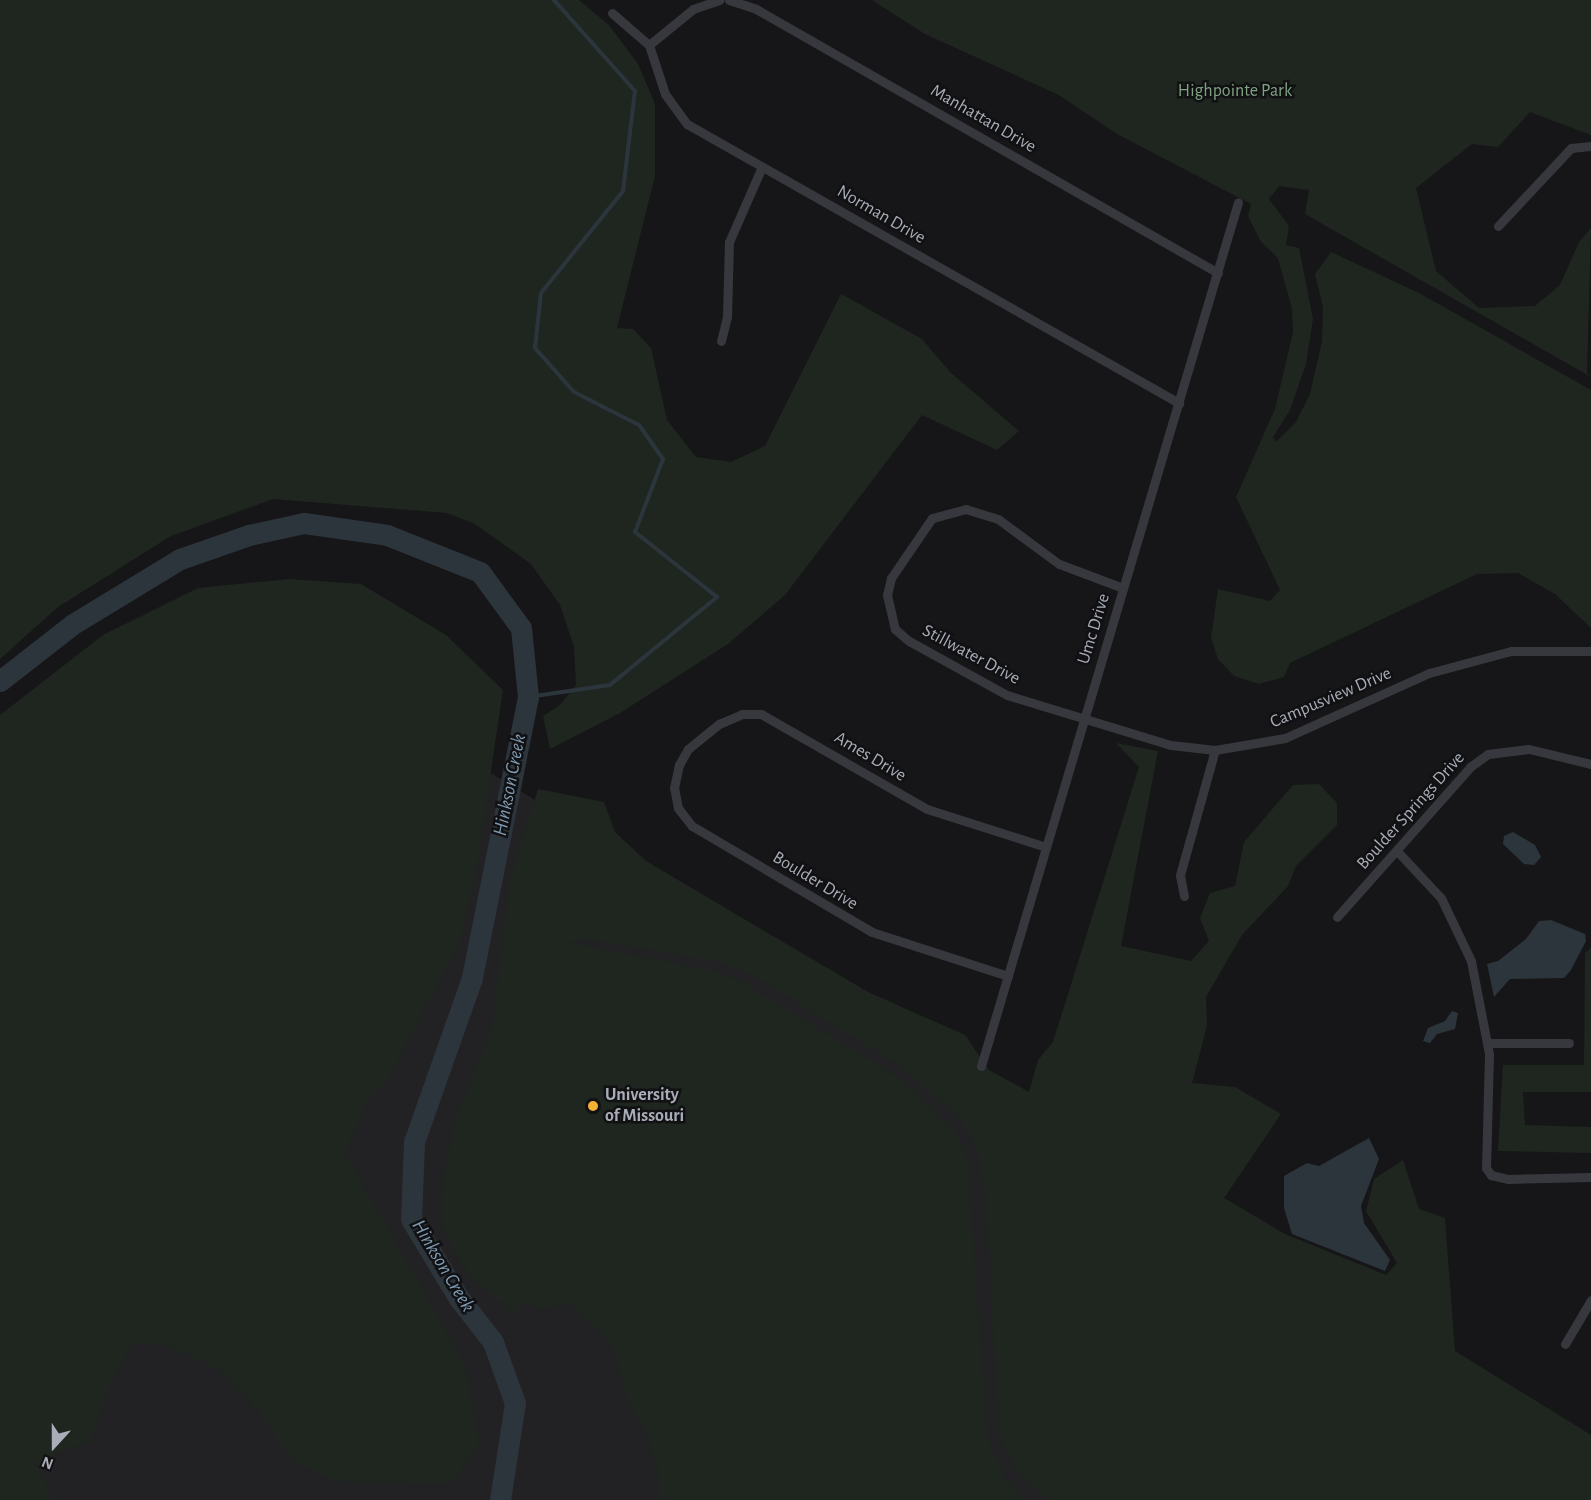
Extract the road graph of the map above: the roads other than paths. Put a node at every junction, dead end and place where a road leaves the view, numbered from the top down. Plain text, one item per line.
1 (719, 0) edge
2 (729, 0) edge
3 (612, 13) dead end
4 (649, 45) junction
5 (1591, 146) edge
6 (762, 167) junction
7 (1238, 202) dead end
8 (1497, 226) dead end
9 (1218, 273) junction
10 (722, 341) dead end
11 (1179, 403) junction
12 (1123, 588) junction
13 (1591, 651) edge
14 (1084, 718) junction
15 (688, 749) joint
16 (1215, 750) junction
17 (1591, 764) edge
18 (1046, 847) junction
19 (1397, 851) junction
20 (1184, 896) dead end
21 (1337, 917) dead end
22 (1008, 976) junction
23 (1487, 1043) junction
24 (1569, 1043) dead end
25 (981, 1066) dead end
26 (1591, 1177) edge
27 (1591, 1300) edge
28 (1565, 1344) dead end

1 - 4 street
2 - 9 street, Manhattan Drive
3 - 4 street, Norman Drive
4 - 6 street, Norman Drive
5 - 8 street
6 - 10 street
6 - 11 street, Norman Drive
7 - 9 street, Umc Drive
9 - 11 street, Umc Drive
11 - 12 street, Umc Drive
12 - 14 street, Umc Drive
12 - 14 street, Stillwater Drive
13 - 16 street, Campusview Drive
14 - 16 street, Campusview Drive
14 - 18 street, Umc Drive
15 - 18 street, Ames Drive
15 - 22 street, Boulder Drive
16 - 20 street
17 - 19 street, Boulder Springs Drive
18 - 22 street, Umc Drive
19 - 21 street, Boulder Springs Drive
19 - 23 street
22 - 25 street, Umc Drive
23 - 24 street
23 - 26 street
27 - 28 street

